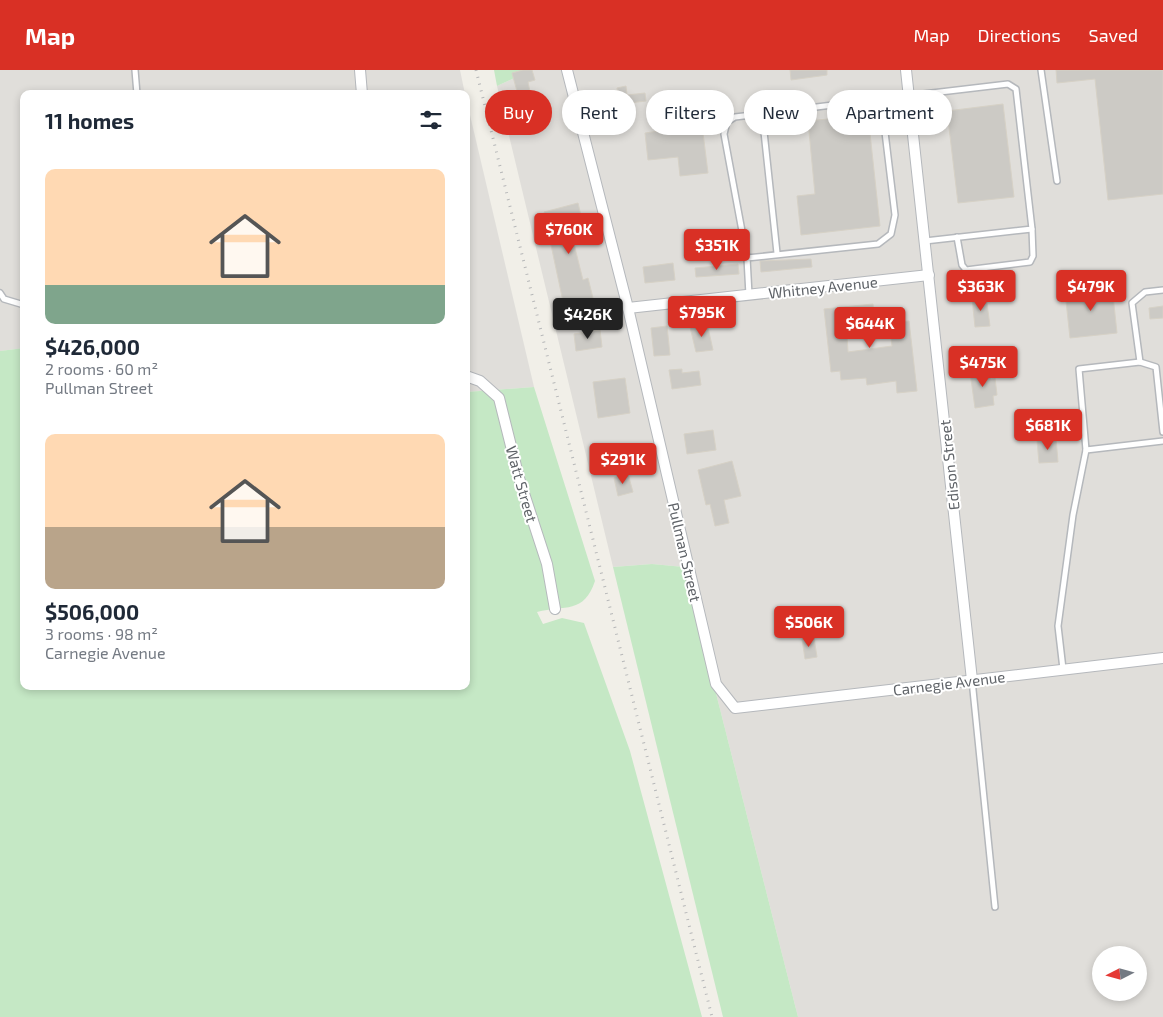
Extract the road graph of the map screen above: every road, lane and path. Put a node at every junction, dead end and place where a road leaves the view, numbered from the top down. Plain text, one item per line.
1 (135, 70) edge
2 (360, 70) edge
3 (567, 70) edge
4 (906, 70) edge
5 (1041, 70) edge
6 (137, 90) edge
7 (362, 90) edge
8 (908, 90) edge
9 (952, 91) edge
10 (744, 116) edge
11 (764, 135) edge
12 (885, 135) edge
13 (913, 135) edge
14 (1057, 181) dead end
15 (1032, 229) junction
16 (957, 237) junction
17 (925, 241) junction
18 (777, 254) junction
19 (747, 258) junction
20 (929, 275) junction
21 (1163, 290) edge
22 (0, 293) edge
23 (749, 295) junction
24 (20, 304) edge
25 (628, 308) junction
26 (1140, 362) junction
27 (1163, 366) edge
28 (1156, 367) junction
29 (470, 377) edge
30 (1163, 432) edge
31 (1163, 441) edge
32 (1086, 450) junction
33 (555, 608) dead end
34 (1163, 658) edge
35 (1063, 670) junction
36 (972, 680) junction
37 (735, 708) joint
38 (995, 907) dead end

1 - 6 lane
2 - 7 street
3 - 25 street, Pullman Street
4 - 8 street, Edison Street
5 - 14 lane
9 - 15 lane
10 - 19 lane
11 - 18 lane
12 - 18 lane
13 - 17 street, Edison Street
15 - 16 lane
15 - 16 lane
16 - 17 lane
17 - 20 street, Edison Street
18 - 19 lane
19 - 23 lane
20 - 23 street, Whitney Avenue
20 - 36 street, Edison Street
21 - 26 lane
22 - 24 lane
23 - 25 street, Whitney Avenue
25 - 37 street, Pullman Street
26 - 28 lane
26 - 32 lane
27 - 28 lane
28 - 30 lane
29 - 33 street, Watt Street
31 - 32 lane
32 - 35 lane
34 - 35 street, Carnegie Avenue
35 - 36 street, Carnegie Avenue
36 - 37 street, Carnegie Avenue
36 - 38 lane

